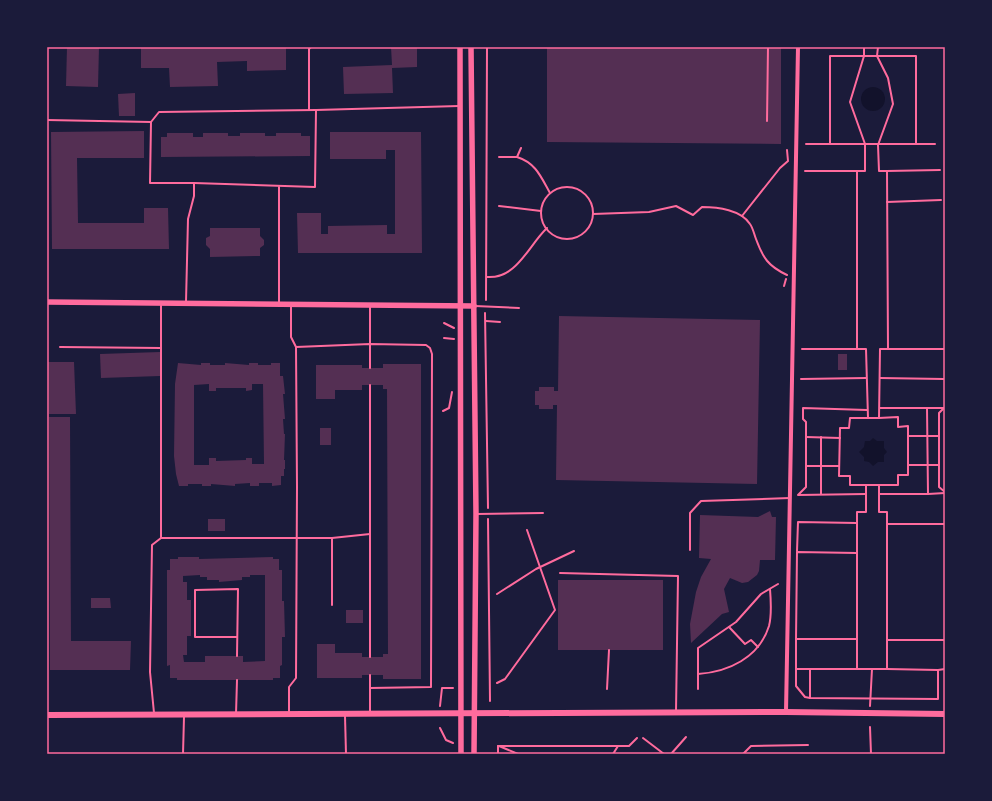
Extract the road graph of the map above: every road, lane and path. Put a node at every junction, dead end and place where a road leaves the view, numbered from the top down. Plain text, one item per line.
1 (311, 47) edge
2 (460, 47) edge
3 (471, 47) edge
4 (487, 47) edge
5 (592, 47) edge
6 (619, 47) edge
7 (768, 47) edge
8 (798, 47) edge
9 (864, 47) edge
10 (878, 47) edge
11 (864, 56) junction
12 (878, 56) junction
13 (460, 106) junction
14 (309, 110) junction
15 (316, 110) junction
16 (47, 120) edge
17 (767, 121) dead end
18 (151, 122) junction
19 (806, 144) dead end
20 (830, 144) junction
21 (865, 144) junction
22 (916, 144) junction
23 (935, 144) dead end
24 (878, 145) junction
25 (521, 148) dead end
26 (787, 150) dead end
27 (499, 157) dead end
28 (517, 157) junction
29 (940, 170) dead end
30 (805, 171) dead end
31 (856, 171) junction
32 (887, 171) junction
33 (194, 183) junction
34 (279, 187) junction
35 (550, 193) junction
36 (941, 200) dead end
37 (887, 202) junction
38 (499, 206) dead end
39 (542, 211) junction
40 (593, 214) junction
41 (742, 216) junction
42 (547, 228) junction
43 (487, 277) junction
44 (784, 286) dead end
45 (47, 302) edge
46 (161, 303) junction
47 (186, 303) junction
48 (370, 303) junction
49 (279, 304) junction
50 (291, 304) junction
51 (460, 305) junction
52 (474, 306) junction
53 (486, 306) junction
54 (519, 308) dead end
55 (485, 321) junction
56 (500, 322) dead end
57 (370, 344) junction
58 (60, 347) dead end
59 (296, 347) junction
60 (161, 348) junction
61 (802, 349) dead end
62 (858, 349) junction
63 (888, 349) junction
64 (944, 349) dead end
65 (370, 368) dead end
66 (867, 378) junction
67 (880, 378) junction
68 (944, 378) edge
69 (801, 379) dead end
70 (370, 385) dead end
71 (880, 408) junction
72 (927, 408) junction
73 (867, 410) junction
74 (868, 418) junction
75 (879, 418) junction
76 (908, 436) junction
77 (927, 436) junction
78 (939, 436) junction
79 (806, 437) junction
80 (821, 437) junction
81 (840, 438) junction
82 (908, 465) junction
83 (927, 465) junction
84 (939, 465) junction
85 (806, 466) junction
86 (821, 466) junction
87 (839, 466) junction
88 (866, 485) junction
89 (879, 485) junction
90 (945, 493) edge
91 (866, 494) junction
92 (879, 494) junction
93 (928, 494) junction
94 (821, 495) junction
95 (790, 498) junction
96 (543, 513) dead end
97 (476, 514) junction
98 (488, 514) junction
99 (857, 523) junction
100 (887, 524) junction
101 (945, 524) edge
102 (527, 530) dead end
103 (370, 534) junction
104 (160, 538) junction
105 (297, 538) junction
106 (332, 538) junction
107 (690, 550) dead end
108 (574, 551) dead end
109 (797, 552) junction
110 (857, 552) junction
111 (540, 567) junction
112 (560, 573) dead end
113 (778, 584) dead end
114 (770, 589) junction
115 (497, 594) dead end
116 (332, 605) dead end
117 (729, 627) junction
118 (237, 637) junction
119 (796, 639) junction
120 (857, 639) junction
121 (887, 640) junction
122 (945, 640) edge
123 (758, 647) junction
124 (609, 650) dead end
125 (237, 656) dead end
126 (370, 657) dead end
127 (796, 669) junction
128 (810, 669) junction
129 (857, 669) junction
130 (872, 669) junction
131 (887, 669) junction
132 (938, 670) junction
133 (945, 670) edge
134 (698, 674) junction
135 (370, 675) dead end
136 (237, 680) dead end
137 (497, 683) dead end
138 (370, 688) junction
139 (453, 688) dead end
140 (607, 689) dead end
141 (698, 689) dead end
142 (810, 698) junction
143 (870, 698) junction
144 (490, 701) dead end
145 (440, 706) dead end
146 (870, 706) dead end
147 (786, 712) junction
148 (676, 713) junction
149 (345, 714) junction
150 (370, 714) junction
151 (461, 714) junction
152 (474, 714) junction
153 (945, 714) edge
154 (47, 715) edge
155 (184, 715) junction
156 (236, 715) junction
157 (289, 715) junction
158 (154, 716) junction
159 (870, 727) dead end
160 (440, 728) dead end
161 (686, 737) dead end
162 (637, 738) dead end
163 (643, 738) dead end
164 (453, 743) dead end
165 (808, 745) dead end
166 (498, 746) junction
167 (618, 746) junction
168 (184, 754) edge
169 (346, 754) edge
170 (461, 754) edge
171 (474, 754) edge
172 (498, 754) edge
173 (518, 754) edge
174 (613, 754) edge
175 (664, 754) edge
176 (671, 754) edge
177 (743, 754) edge
178 (871, 754) edge

1 - 14 lane
2 - 13 street
3 - 52 street
4 - 43 path
5 - 6 lane
7 - 17 lane
8 - 95 street
9 - 11 path
10 - 12 path
11 - 12 path
11 - 20 path
11 - 21 path
12 - 22 path
12 - 24 path
13 - 15 lane
13 - 51 street
14 - 15 lane
14 - 18 lane
15 - 34 lane
16 - 18 lane
18 - 33 lane
19 - 20 path
20 - 21 path
21 - 24 path
21 - 31 path
22 - 23 path
22 - 24 path
24 - 32 path
25 - 28 path
26 - 41 path
27 - 28 path
28 - 35 path
29 - 32 path
30 - 31 path
31 - 62 path
32 - 37 path
33 - 34 lane
33 - 47 lane
34 - 49 lane
35 - 39 path
35 - 40 path
36 - 37 path
37 - 63 path
38 - 39 path
39 - 42 path
40 - 41 path
40 - 42 path
41 - 44 path
42 - 43 path
43 - 53 path
45 - 46 street
46 - 47 street
46 - 60 lane
47 - 49 street
48 - 50 street
48 - 51 street
48 - 57 lane
49 - 50 street
50 - 59 lane
51 - 52 street
51 - 151 street
52 - 53 lane
52 - 97 street
53 - 54 lane
53 - 55 path
55 - 56 path
55 - 98 path
57 - 59 lane
57 - 65 lane
57 - 138 lane
58 - 60 lane
59 - 105 lane
60 - 104 lane
61 - 62 path
62 - 66 path
63 - 64 path
63 - 67 path
66 - 69 path
66 - 73 path
67 - 68 path
67 - 71 path
70 - 103 lane
71 - 72 path
71 - 75 path
72 - 77 path
72 - 78 path
73 - 74 path
73 - 79 path
74 - 75 path
74 - 81 path
75 - 76 path
76 - 77 path
76 - 82 path
77 - 78 path
77 - 83 path
78 - 84 path
79 - 80 path
79 - 85 path
80 - 81 path
80 - 86 path
81 - 87 path
82 - 83 path
82 - 89 path
83 - 84 path
83 - 93 path
84 - 90 path
85 - 86 path
85 - 94 path
86 - 87 path
86 - 94 path
87 - 88 path
88 - 89 path
88 - 91 path
89 - 92 path
90 - 93 path
91 - 94 path
91 - 99 path
92 - 93 path
92 - 100 path
95 - 107 lane
95 - 147 street
96 - 98 lane
97 - 98 lane
97 - 152 street
98 - 144 path
99 - 109 path
99 - 110 path
100 - 101 path
100 - 121 path
102 - 111 path
103 - 106 lane
103 - 126 lane
104 - 105 lane
104 - 158 lane
105 - 106 lane
105 - 157 lane
106 - 116 lane
108 - 111 path
109 - 110 path
109 - 119 path
110 - 120 path
111 - 115 path
111 - 137 path
112 - 148 lane
113 - 114 path
114 - 117 path
114 - 123 path
117 - 123 path
117 - 134 path
118 - 118 lane
118 - 125 lane
119 - 120 path
119 - 127 path
120 - 129 path
121 - 122 path
121 - 131 path
123 - 134 path
124 - 140 path
127 - 128 path
127 - 142 path
128 - 129 path
128 - 142 path
129 - 130 path
130 - 131 path
130 - 143 path
131 - 132 path
132 - 133 path
132 - 143 path
134 - 141 path
135 - 138 lane
136 - 156 lane
138 - 150 lane
139 - 145 path
142 - 143 path
143 - 146 path
147 - 148 main road
147 - 153 main road
148 - 152 main road
149 - 150 main road
149 - 157 main road
149 - 169 lane
150 - 151 main road
151 - 152 main road
151 - 170 street
152 - 171 street
154 - 158 main road
155 - 156 main road
155 - 158 main road
155 - 168 lane
156 - 157 main road
159 - 178 path
160 - 164 path
161 - 176 path
162 - 167 path
163 - 175 path
165 - 177 path
166 - 167 path
166 - 172 path
166 - 173 path
167 - 174 path

